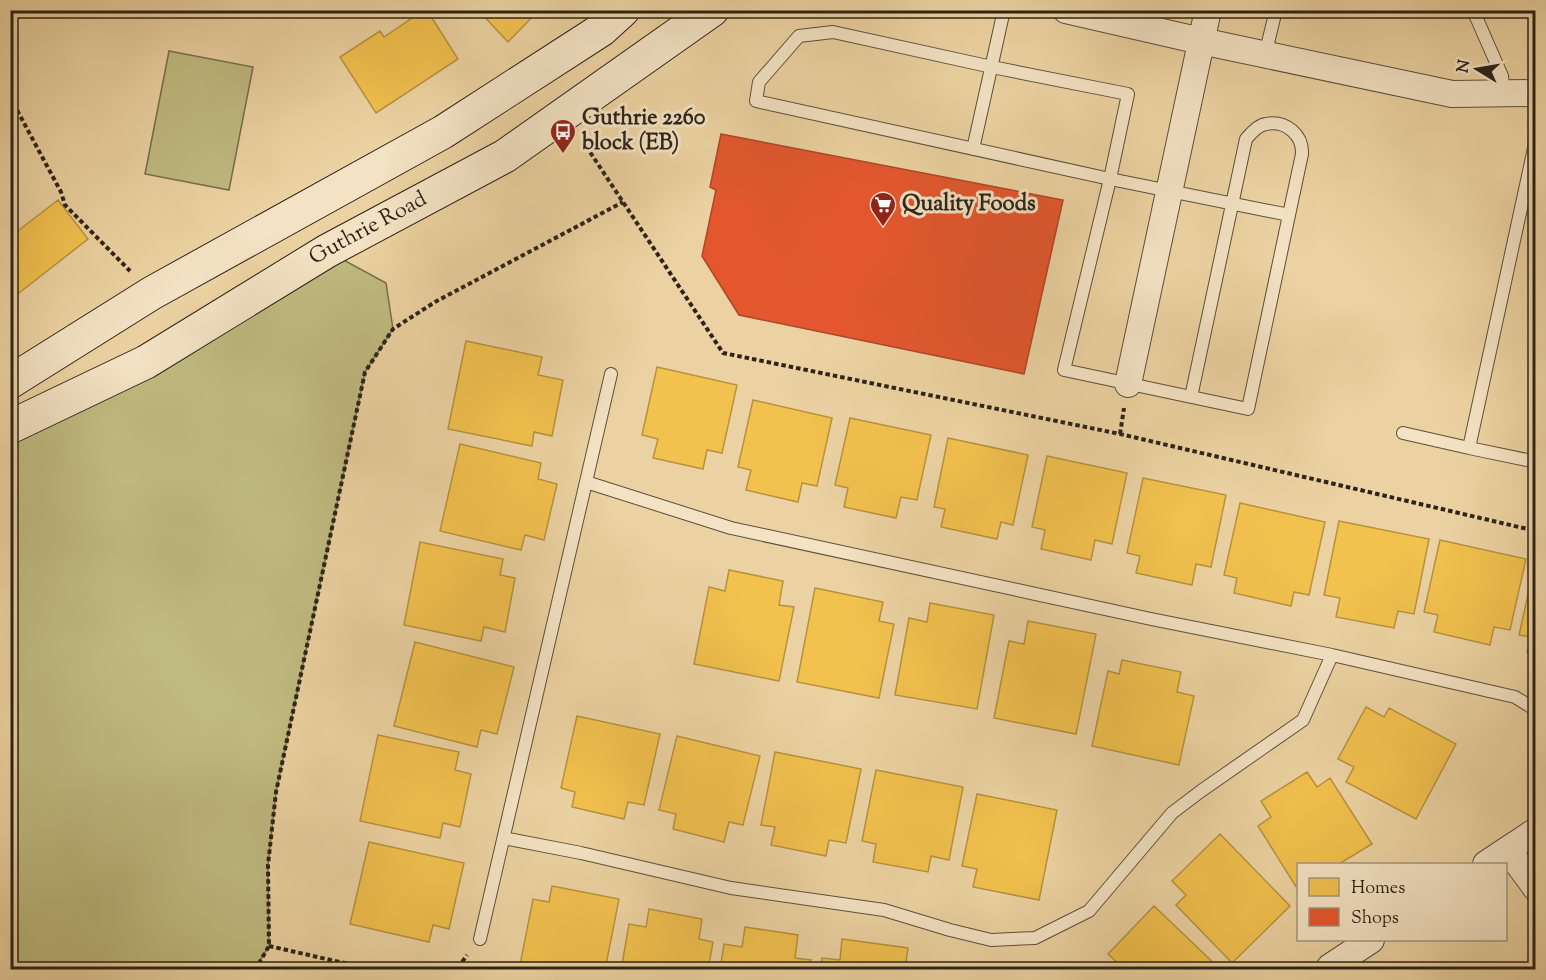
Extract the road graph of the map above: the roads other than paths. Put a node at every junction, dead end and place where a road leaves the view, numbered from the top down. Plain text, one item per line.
1 (623, 10) edge
2 (712, 10) edge
3 (1004, 10) edge
4 (1066, 10) edge
5 (1208, 10) edge
6 (1276, 10) edge
7 (1473, 10) edge
8 (1201, 41) junction
9 (1265, 55) junction
10 (992, 67) junction
11 (1504, 94) junction
12 (1535, 94) edge
13 (1536, 130) edge
14 (1536, 139) edge
15 (973, 149) junction
16 (1110, 179) junction
17 (1169, 190) junction
18 (1233, 203) junction
19 (1289, 215) junction
20 (611, 374) dead end
21 (10, 382) edge
22 (1128, 384) junction
23 (1191, 397) junction
24 (10, 427) edge
25 (1403, 433) dead end
26 (1469, 448) junction
27 (1532, 461) dead end
28 (586, 482) junction
29 (1332, 655) junction
30 (1536, 710) edge
31 (1536, 831) edge
32 (504, 838) junction
33 (1508, 850) junction
34 (1488, 863) edge
35 (1536, 888) edge
36 (480, 939) dead end
37 (1368, 941) edge
38 (1328, 969) edge

1 - 21 main road
2 - 24 main road, Guthrie Road
3 - 10 lane
4 - 8 street
5 - 8 street
6 - 9 lane
7 - 11 lane
8 - 9 street
8 - 17 street
9 - 11 street
10 - 15 lane
10 - 15 lane
10 - 16 lane
11 - 12 street
12 - 13 lane
14 - 26 lane
15 - 16 lane
16 - 17 lane
16 - 22 lane
17 - 18 lane
17 - 22 street
18 - 19 lane
18 - 19 lane
18 - 23 lane
19 - 23 lane
20 - 28 lane
22 - 23 lane
25 - 26 lane
26 - 27 lane
28 - 29 lane
28 - 32 lane
29 - 30 lane
29 - 32 lane
31 - 33 street
32 - 36 lane
33 - 34 street
33 - 35 street
37 - 38 street

